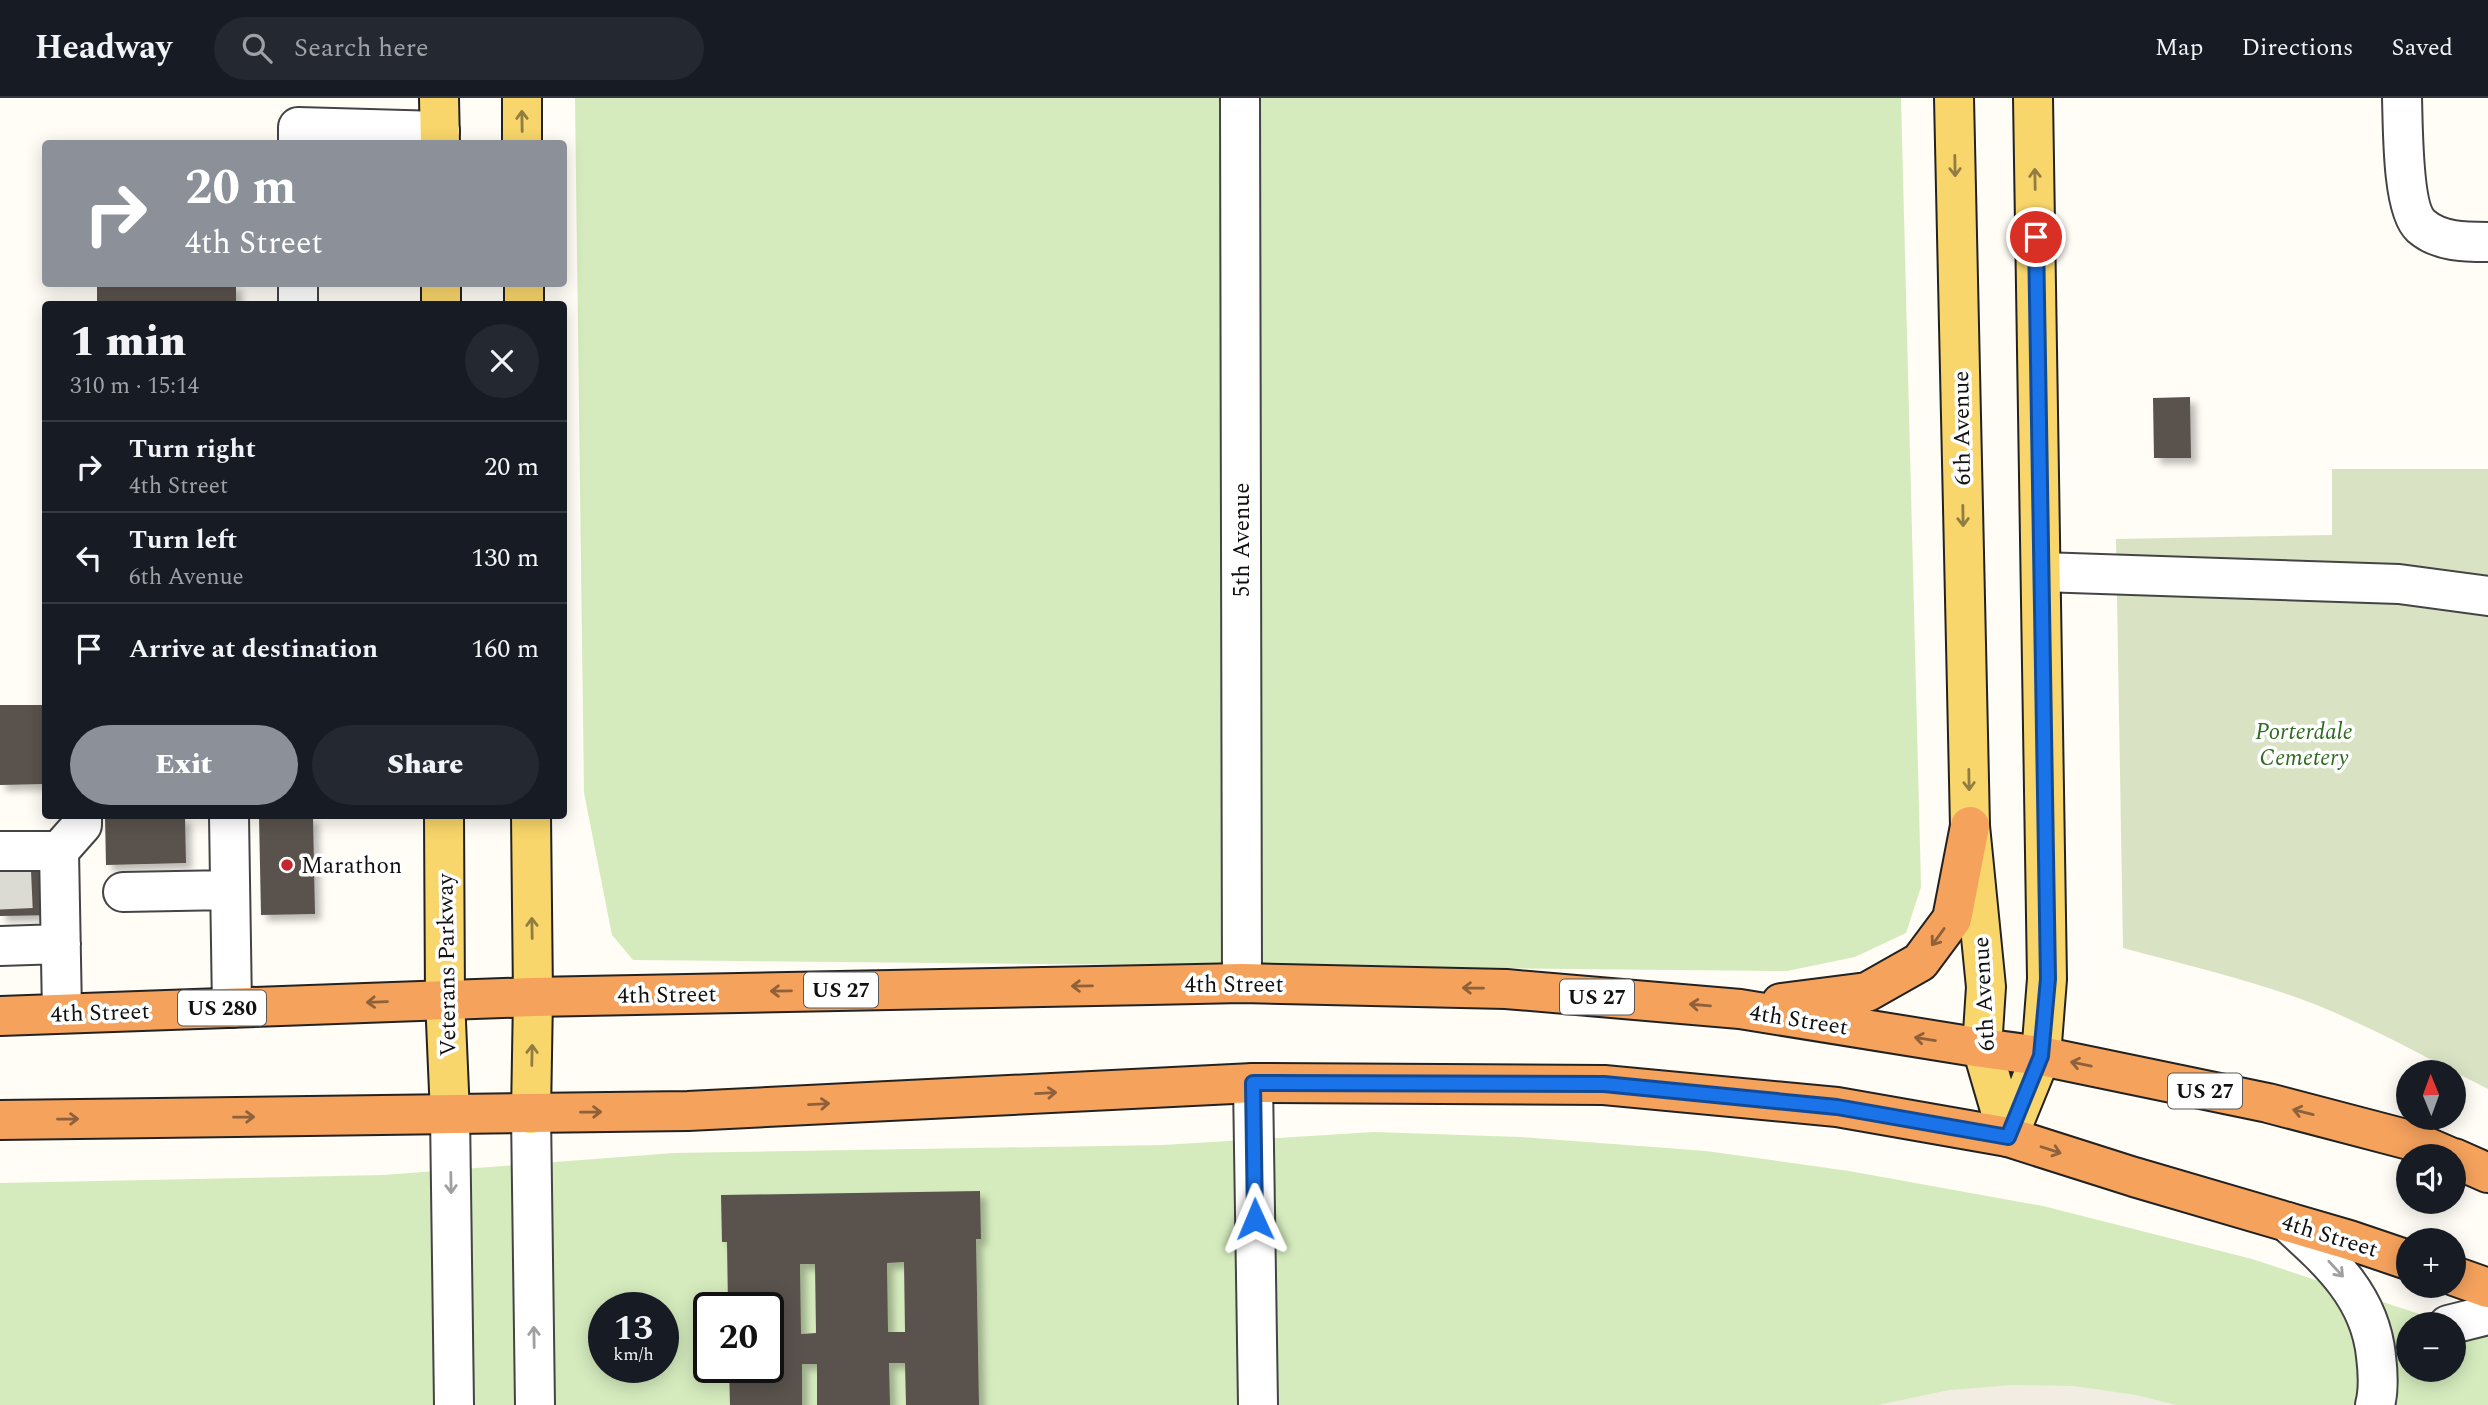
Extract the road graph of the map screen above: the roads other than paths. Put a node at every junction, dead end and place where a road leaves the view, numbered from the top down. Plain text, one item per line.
1 (522, 98) edge
2 (1240, 98) edge
3 (1954, 98) edge
4 (2033, 98) edge
5 (2402, 98) edge
6 (440, 124) edge
7 (298, 140) edge
8 (522, 140) edge
9 (2488, 242) edge
10 (2041, 572) junction
11 (2488, 596) edge
12 (82, 819) edge
13 (229, 819) edge
14 (444, 819) edge
15 (531, 819) edge
16 (1970, 826) junction
17 (59, 851) junction
18 (8, 858) edge
19 (230, 890) junction
20 (123, 892) dead end
21 (9, 936) edge
22 (61, 944) junction
23 (1242, 983) junction
24 (533, 997) junction
25 (445, 999) junction
26 (232, 1008) junction
27 (1740, 1009) junction
28 (62, 1013) junction
29 (0, 1016) edge
30 (1982, 1048) junction
31 (2041, 1056) junction
32 (1253, 1083) junction
33 (450, 1114) junction
34 (531, 1114) junction
35 (0, 1120) edge
36 (2008, 1137) junction
37 (2420, 1144) edge
38 (2466, 1163) edge
39 (2488, 1173) edge
40 (2287, 1222) junction
41 (2396, 1256) edge
42 (2466, 1280) edge
43 (2488, 1288) edge
44 (2488, 1315) edge
45 (2466, 1320) edge
46 (2396, 1367) edge
47 (2376, 1402) edge
48 (454, 1405) edge
49 (535, 1405) edge
50 (1258, 1405) edge

8 -> 1 main road
2 - 23 street, 5th Avenue
3 -> 16 main road, 6th Avenue
10 -> 4 main road
5 - 9 street
6 - 7 street
10 - 11 street
10 - 31 main road
12 - 17 street
13 - 19 street
14 - 25 main road, Veterans Parkway
24 -> 15 main road
16 -> 27 highway
16 - 30 main road, 6th Avenue
17 - 18 street
17 - 22 street
19 - 20 street
19 - 26 street
21 - 22 street
22 - 28 street
23 -> 24 highway, 4th Street / US 27
27 -> 23 highway, 4th Street / US 27
24 - 25 highway, 4th Street / US 280
34 -> 24 main road
25 -> 26 highway, 4th Street / US 280
25 - 33 main road, Veterans Parkway
26 - 28 highway, 4th Street / US 280
30 -> 27 highway, 4th Street / US 27
28 - 29 highway, 4th Street / US 280
30 - 31 highway, 4th Street / US 27
30 - 36 main road, 6th Avenue
31 - 36 main road
37 -> 31 highway, 4th Street / US 27
34 -> 32 highway, 4th Street
32 - 36 highway, 4th Street
32 - 50 street
33 - 34 highway, 4th Street
35 -> 33 highway, 4th Street
33 -> 48 street
49 -> 34 street
36 -> 40 highway, 4th Street
38 - 39 highway, 4th Street / US 27
40 - 41 highway, 4th Street
40 -> 47 street
42 - 43 highway
44 - 45 street
46 - 47 street

